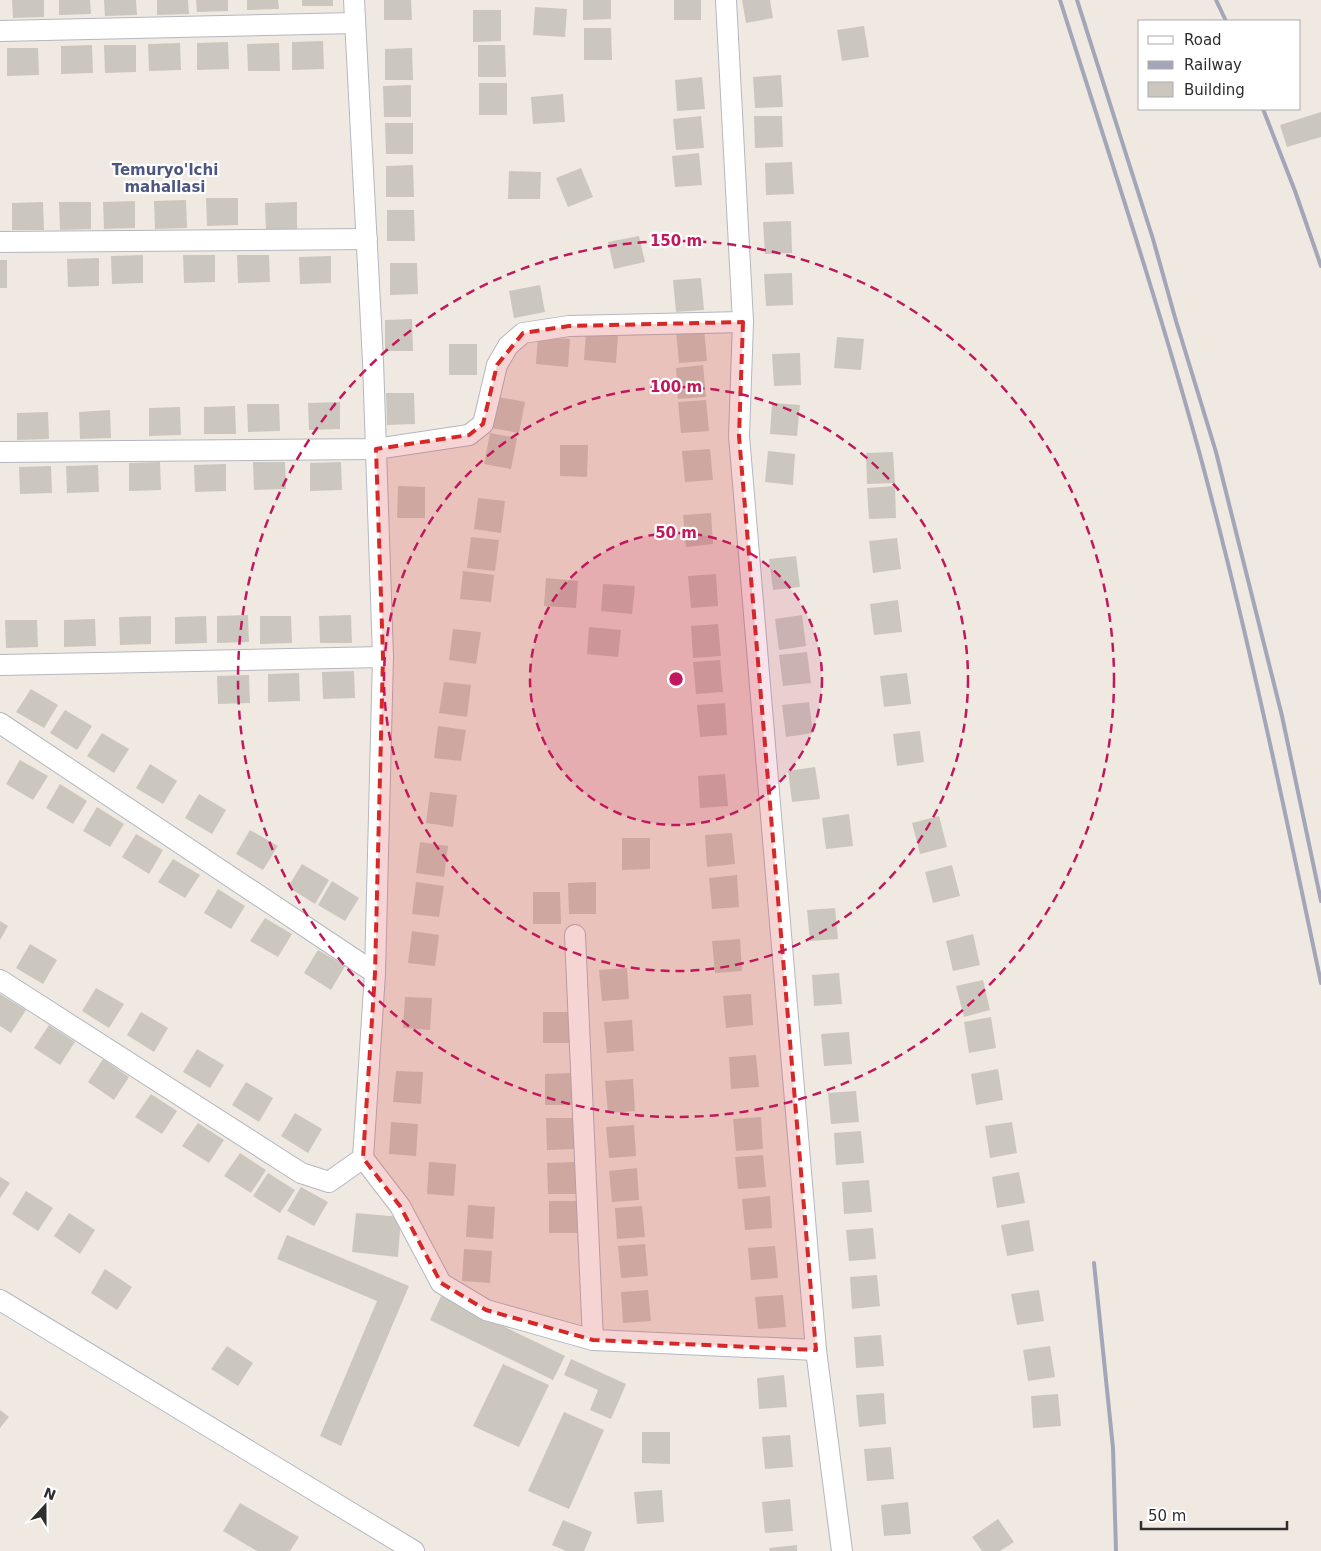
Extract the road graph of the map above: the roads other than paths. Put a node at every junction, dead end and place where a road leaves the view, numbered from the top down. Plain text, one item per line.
1 (354, 0) edge
2 (726, 0) edge
3 (355, 23) junction
4 (0, 30) edge
5 (366, 239) junction
6 (0, 242) edge
7 (743, 322) junction
8 (376, 449) junction
9 (0, 452) edge
10 (383, 657) junction
11 (0, 665) edge
12 (0, 723) edge
13 (575, 935) dead end
14 (375, 973) junction
15 (0, 980) edge
16 (363, 1158) junction
17 (0, 1300) edge
18 (593, 1340) junction
19 (816, 1350) junction
20 (414, 1551) edge
21 (842, 1551) edge

1 - 3 street
2 - 7 street
3 - 4 street
3 - 5 street
5 - 6 street
5 - 8 street
7 - 8 street
7 - 19 street
8 - 9 street
8 - 10 street
10 - 11 street
10 - 14 street
12 - 14 street
13 - 18 street
14 - 16 street
15 - 16 street
16 - 18 street
17 - 20 street
18 - 19 street
19 - 21 street

